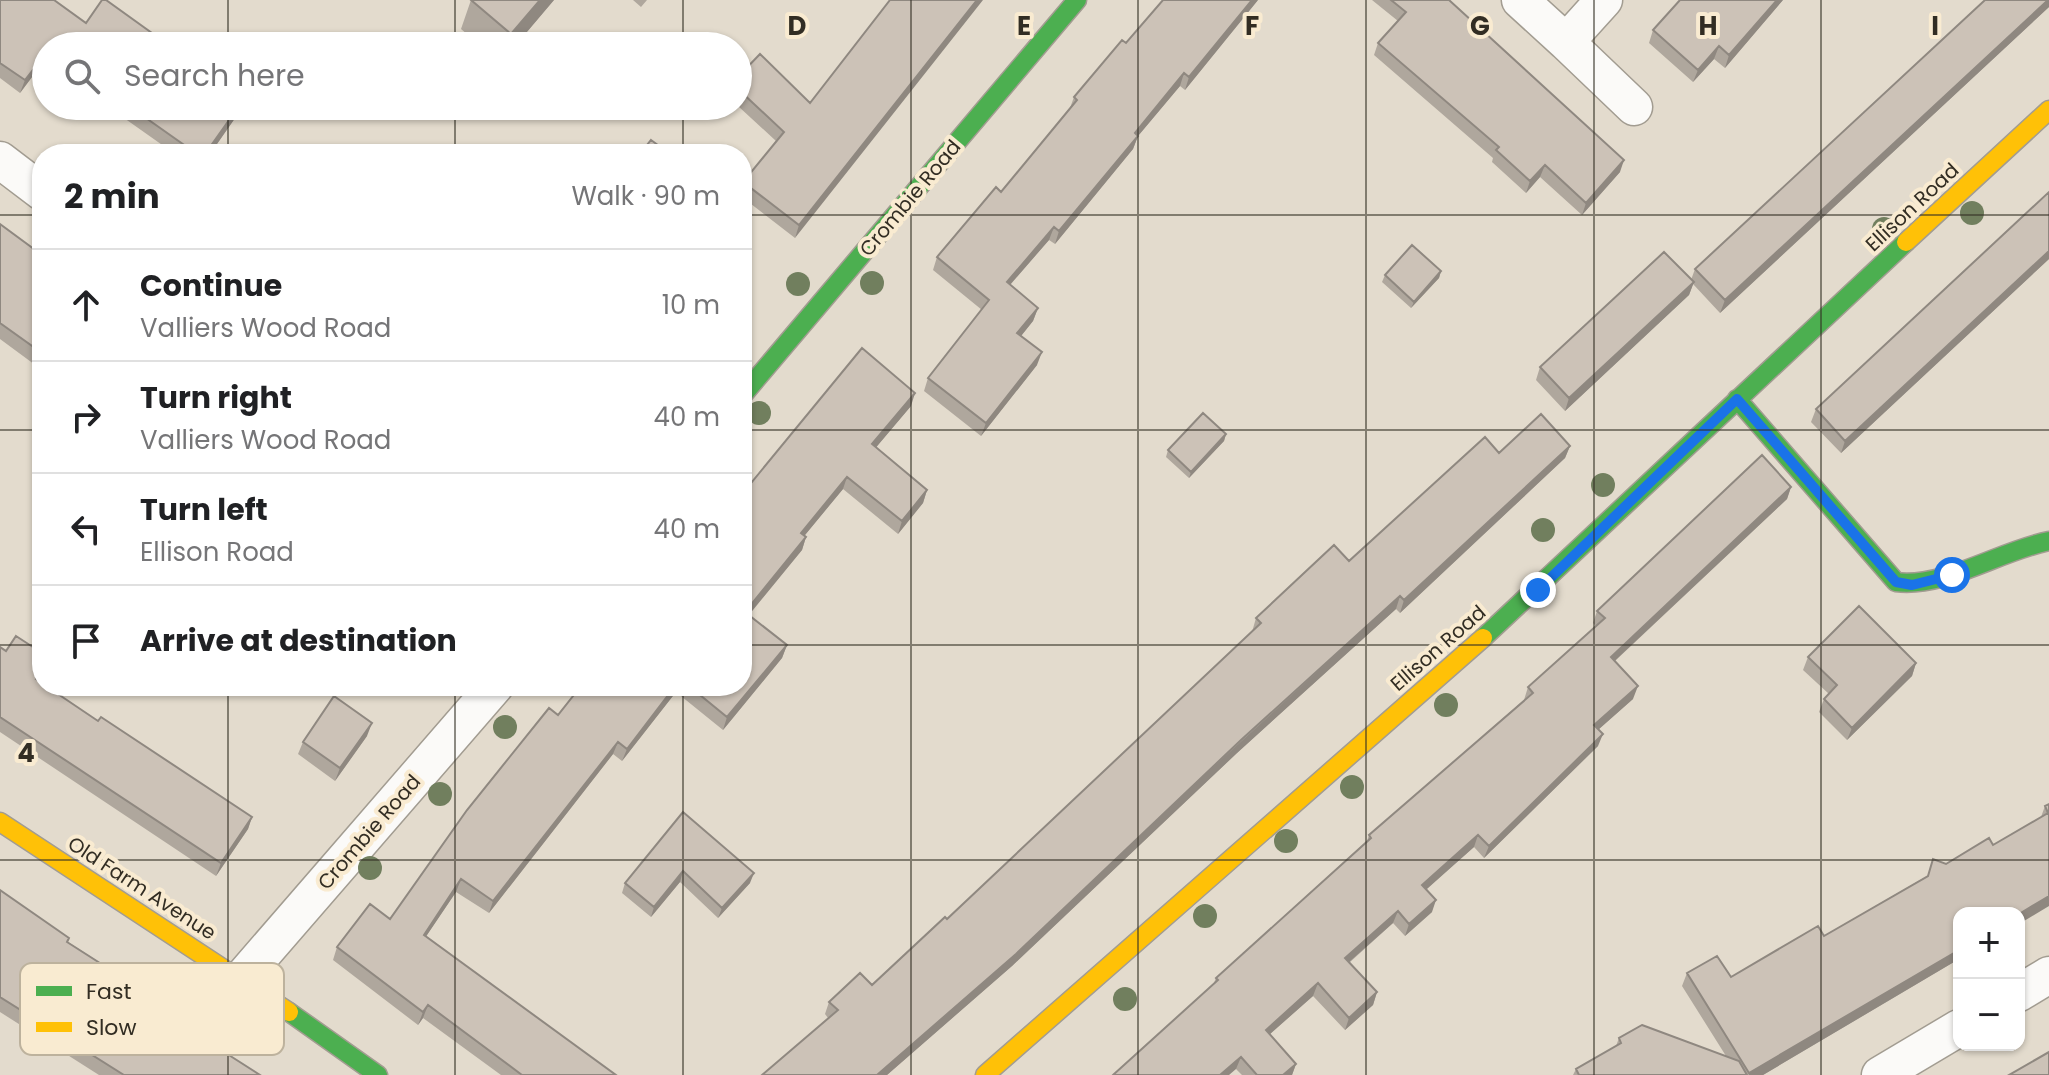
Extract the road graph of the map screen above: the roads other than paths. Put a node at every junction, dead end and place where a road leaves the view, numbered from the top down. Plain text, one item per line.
1 (1077, 0) edge
2 (1520, 0) edge
3 (1604, 0) edge
4 (1566, 42) junction
5 (1634, 107) dead end
6 (2049, 110) edge
7 (0, 160) edge
8 (32, 184) edge
9 (752, 384) edge
10 (1737, 399) junction
11 (2049, 541) edge
12 (486, 696) edge
13 (0, 822) edge
14 (219, 963) edge
15 (255, 963) edge
16 (2049, 975) edge
17 (2025, 989) edge
18 (284, 1008) edge
19 (1953, 1032) edge
20 (378, 1075) edge
21 (985, 1075) edge
22 (1880, 1075) edge

1 - 9 street, Crombie Road
2 - 4 street
3 - 4 street
4 - 5 street
6 - 10 street, Ellison Road
7 - 8 street
10 - 11 street
10 - 21 street, Ellison Road
12 - 15 street, Crombie Road
13 - 14 street, Old Farm Avenue
16 - 17 street
18 - 20 street, Old Farm Avenue
19 - 22 street

